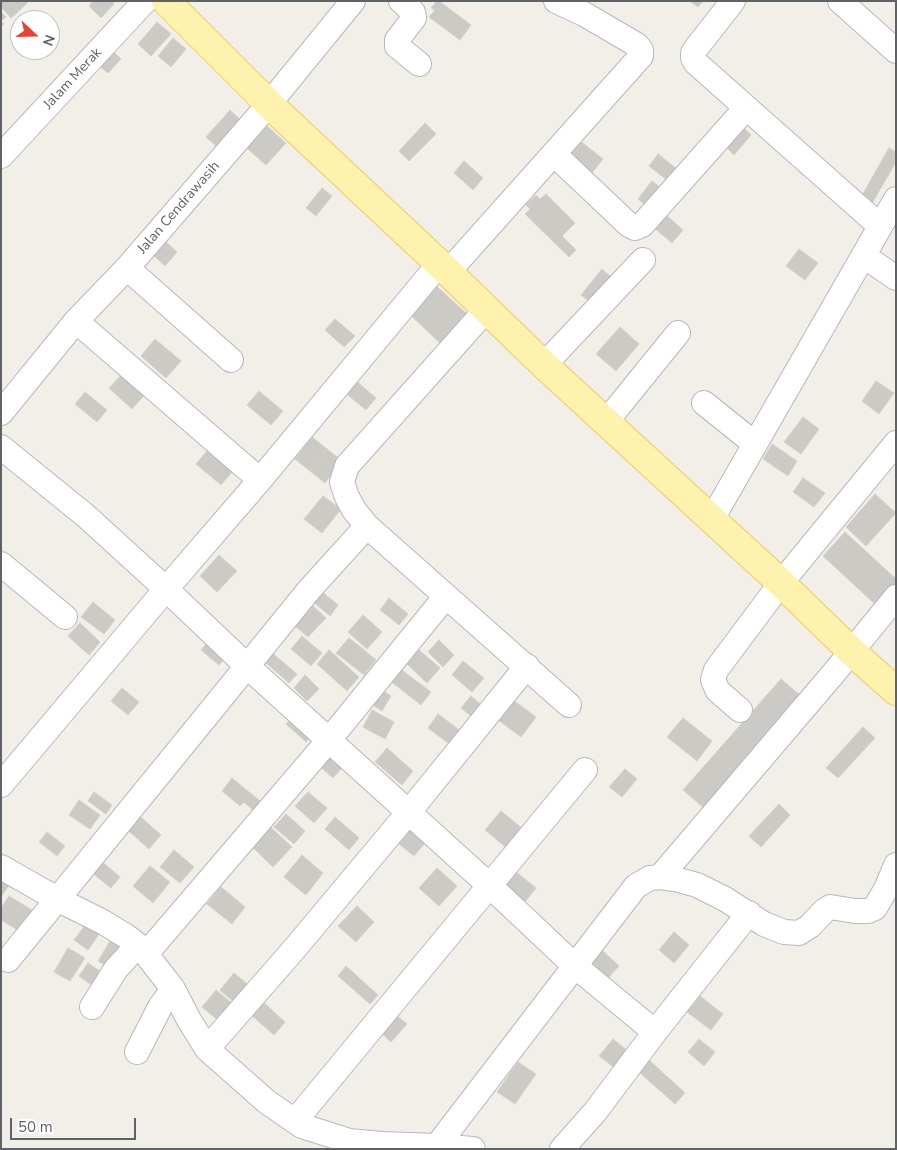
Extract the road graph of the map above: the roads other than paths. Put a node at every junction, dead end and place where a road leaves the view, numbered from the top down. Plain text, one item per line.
1 (353, 1) edge
2 (401, 1) edge
3 (556, 1) edge
4 (734, 1) edge
5 (840, 1) edge
6 (162, 2) edge
7 (589, 8) edge
8 (896, 51) edge
9 (419, 64) dead end
10 (269, 104) junction
11 (746, 108) junction
12 (5, 144) edge
13 (554, 154) junction
14 (896, 199) edge
15 (880, 226) junction
16 (864, 256) junction
17 (642, 260) dead end
18 (127, 268) junction
19 (444, 268) junction
20 (896, 278) edge
21 (486, 310) junction
22 (76, 321) junction
23 (678, 333) dead end
24 (231, 360) dead end
25 (544, 365) junction
26 (704, 403) dead end
27 (1, 413) edge
28 (605, 423) junction
29 (896, 443) edge
30 (755, 444) junction
31 (1, 447) edge
32 (260, 480) junction
33 (712, 519) junction
34 (367, 526) junction
35 (1, 564) edge
36 (781, 583) junction
37 (166, 589) junction
38 (446, 596) junction
39 (896, 597) edge
40 (65, 617) dead end
41 (851, 651) junction
42 (247, 666) junction
43 (527, 666) junction
44 (896, 691) edge
45 (569, 705) dead end
46 (740, 710) dead end
47 (329, 740) junction
48 (586, 770) dead end
49 (1, 785) edge
50 (408, 813) junction
51 (896, 866) edge
52 (1, 867) edge
53 (660, 876) junction
54 (490, 886) junction
55 (57, 899) junction
56 (748, 913) junction
57 (142, 949) junction
58 (8, 960) dead end
59 (575, 966) junction
60 (173, 989) junction
61 (92, 1007) dead end
62 (655, 1032) junction
63 (207, 1049) junction
64 (137, 1052) dead end
65 (295, 1121) junction
66 (437, 1146) junction
67 (473, 1149) edge
68 (562, 1149) edge

1 - 10 street, Jalan Cendrawasih
2 - 9 street
3 - 7 street
4 - 11 street
5 - 8 street
6 - 10 main road
6 - 12 street, Jalam Merak
7 - 13 street
10 - 18 street, Jalan Cendrawasih
10 - 19 main road
11 - 13 street
11 - 15 street
13 - 19 street
14 - 15 street
15 - 16 street
16 - 20 street
16 - 30 street
17 - 25 street
18 - 22 street, Jalan Cendrawasih
18 - 24 street
19 - 21 main road
19 - 32 street
21 - 25 main road
21 - 34 street
22 - 27 street, Jalan Cendrawasih
22 - 32 street
23 - 28 street
25 - 28 main road
26 - 30 street
28 - 33 main road
29 - 36 street
30 - 33 street
31 - 37 street
32 - 37 street
33 - 36 main road
34 - 38 street
34 - 42 street
35 - 40 street
36 - 41 main road
36 - 46 street
37 - 42 street
37 - 49 street
38 - 43 street
38 - 47 street
39 - 41 street
41 - 44 main road
41 - 53 street
42 - 47 street
42 - 55 street
43 - 45 street
43 - 50 street
47 - 50 street
47 - 57 street
48 - 54 street
50 - 54 street
50 - 63 street
51 - 56 street
52 - 55 street
53 - 56 street
53 - 59 street
54 - 59 street
54 - 65 street
55 - 57 street
55 - 58 street
56 - 62 street
57 - 60 street
57 - 61 street
59 - 62 street
59 - 66 street
60 - 63 street
60 - 64 street
62 - 68 street
63 - 65 street
65 - 66 street
66 - 67 street

